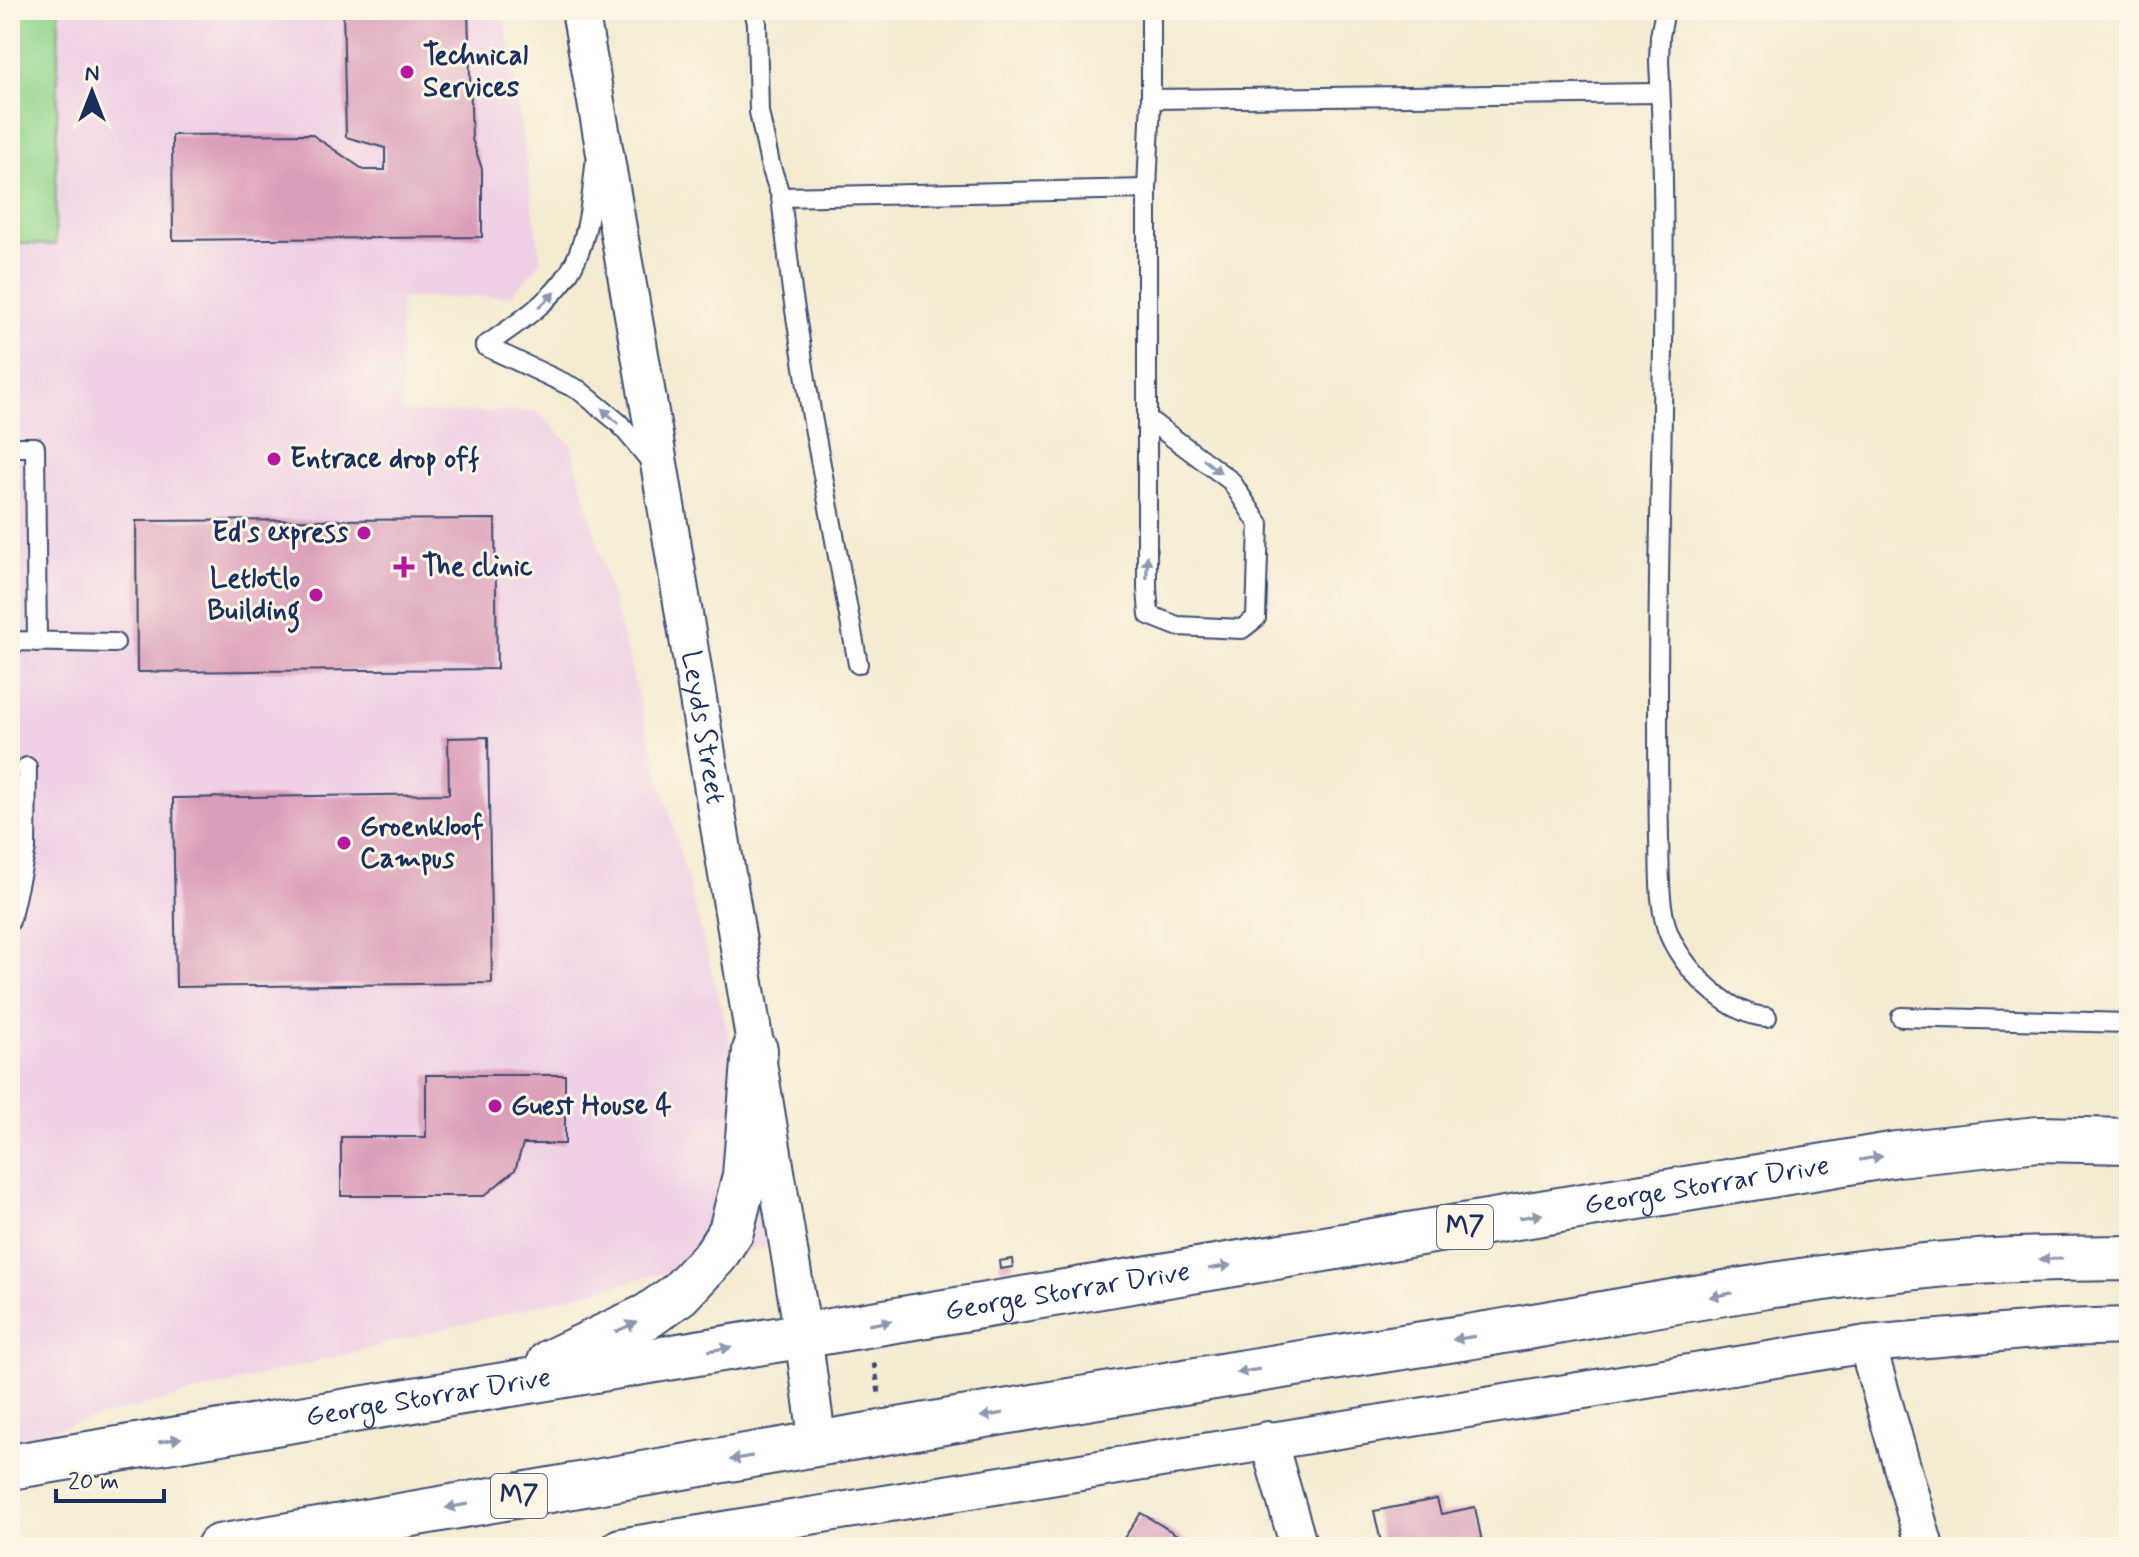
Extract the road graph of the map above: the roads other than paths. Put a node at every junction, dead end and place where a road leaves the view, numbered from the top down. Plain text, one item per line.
1 (580, 10) edge
2 (754, 10) edge
3 (1151, 10) edge
4 (1665, 10) edge
5 (1660, 93) junction
6 (1151, 99) junction
7 (598, 122) junction
8 (1147, 189) junction
9 (781, 197) junction
10 (1149, 420) junction
11 (10, 447) edge
12 (661, 475) junction
13 (10, 641) edge
14 (37, 642) junction
15 (115, 643) dead end
16 (858, 664) dead end
17 (27, 767) dead end
18 (10, 921) edge
19 (1767, 1017) dead end
20 (1901, 1017) dead end
21 (2129, 1023) edge
22 (755, 1050) junction
23 (2129, 1141) edge
24 (2129, 1258) edge
25 (2129, 1326) edge
26 (803, 1335) junction
27 (1867, 1344) junction
28 (505, 1384) junction
29 (1268, 1440) junction
30 (818, 1445) junction
31 (10, 1467) edge
32 (640, 1545) edge
33 (219, 1547) edge
34 (1299, 1547) edge
35 (1925, 1547) edge

1 - 7 street, Leyds Street
2 - 9 lane
3 - 6 lane
4 - 5 lane
5 - 6 lane
5 - 19 lane
6 - 8 lane
7 - 12 street, Leyds Street
12 -> 7 lane
8 - 9 lane
8 - 10 lane
9 - 16 lane
10 -> 10 lane
11 - 14 lane
12 - 22 street, Leyds Street
13 - 14 lane
14 - 15 lane
17 - 18 lane
20 - 21 lane
22 - 26 street, Leyds Street
28 -> 22 main road
26 -> 23 main road, George Storrar Drive / M7
24 -> 30 main road, M7
25 - 27 street
28 -> 26 main road, George Storrar Drive / M7
26 - 30 street, Leyds Street
27 - 29 street
27 - 35 street
31 -> 28 main road, George Storrar Drive / M7
29 - 32 street
29 - 34 street
30 -> 33 main road, M7

